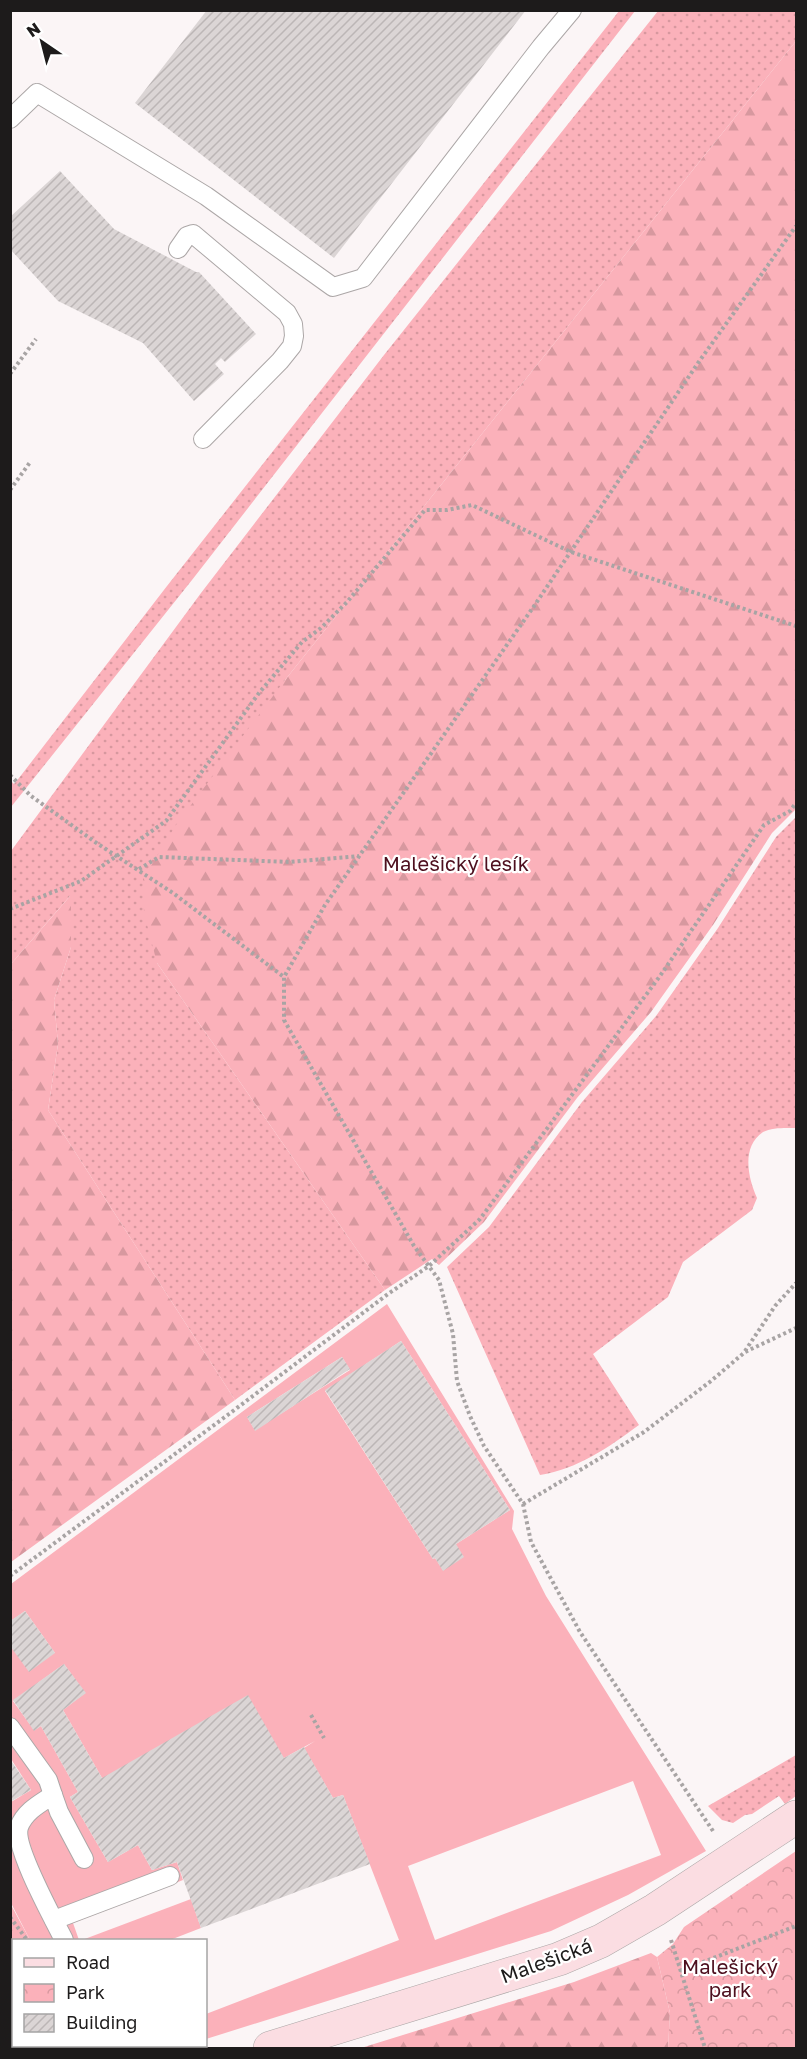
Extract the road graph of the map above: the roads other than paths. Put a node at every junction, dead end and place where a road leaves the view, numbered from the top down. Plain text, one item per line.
1 (572, 10) edge
2 (10, 118) edge
3 (178, 249) dead end
4 (203, 440) dead end
5 (10, 1727) edge
6 (53, 1795) junction
7 (796, 1817) edge
8 (84, 1859) dead end
9 (170, 1876) dead end
10 (54, 1920) junction
11 (63, 1939) edge
12 (270, 2049) edge

1 - 2 lane
3 - 4 lane
5 - 6 lane
6 - 8 lane
6 - 10 lane
7 - 12 street, Malešická
9 - 10 lane
10 - 11 lane

